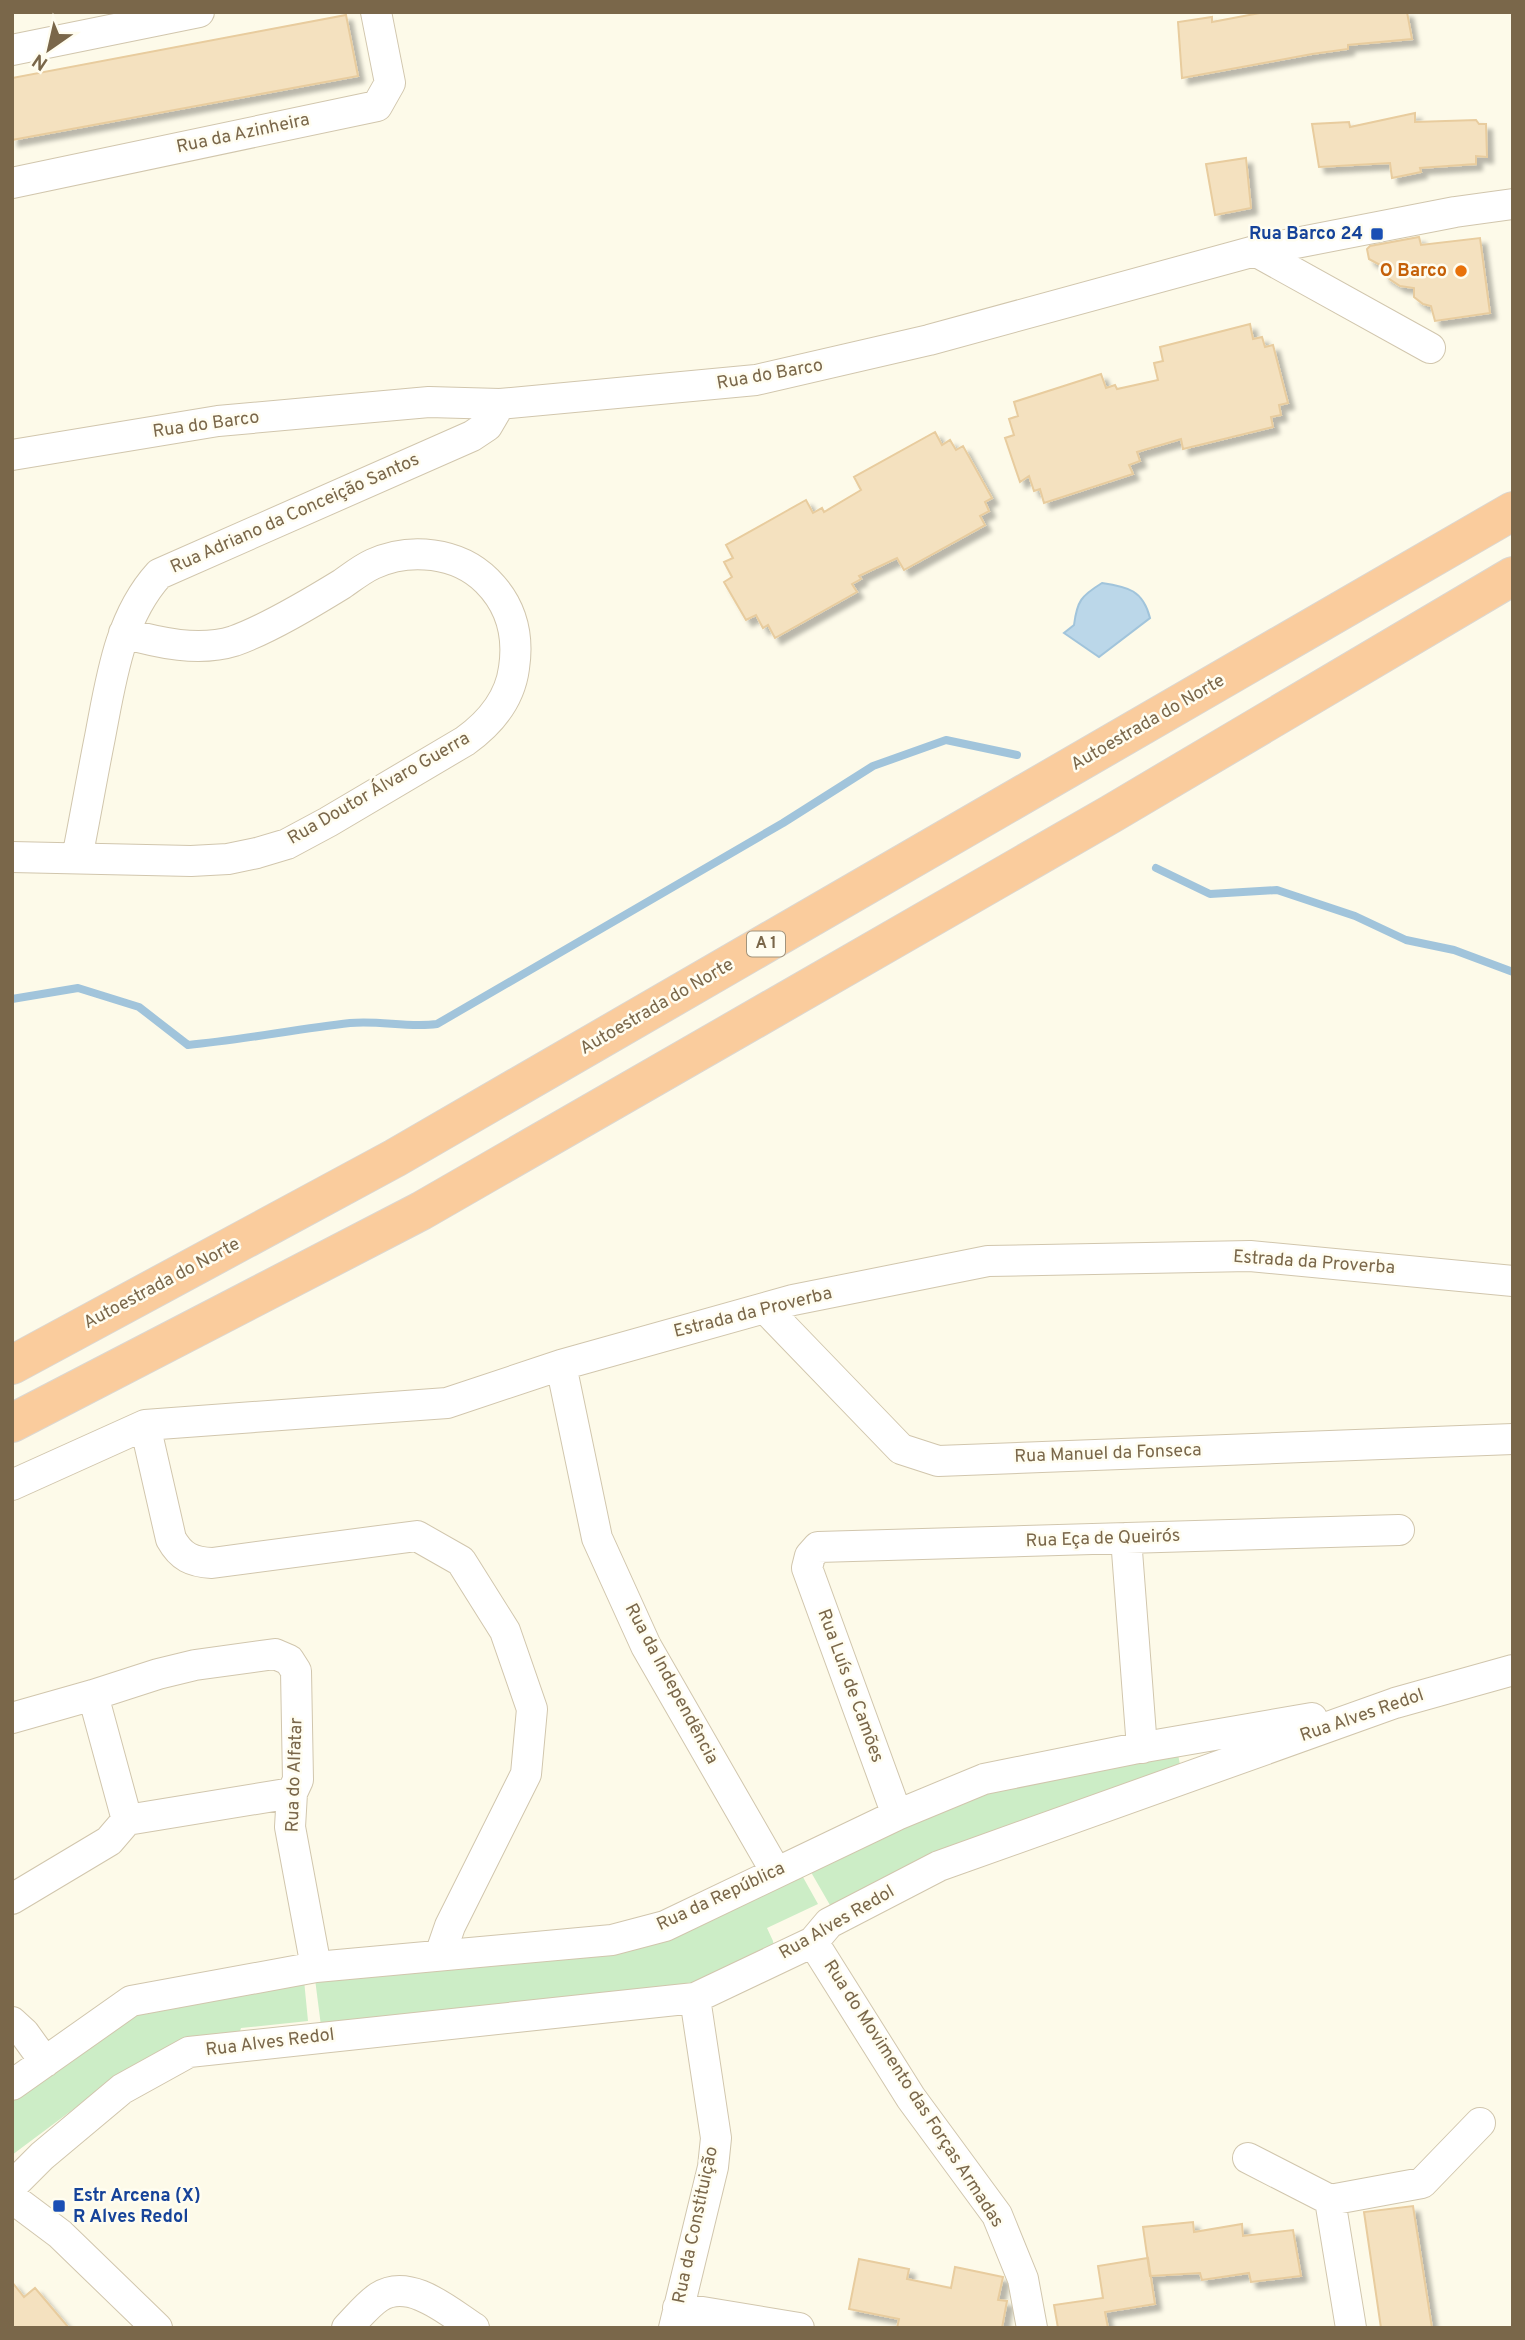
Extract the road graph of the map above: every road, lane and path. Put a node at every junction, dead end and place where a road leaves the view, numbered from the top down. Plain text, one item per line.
1 (198, 12) edge
2 (376, 12) edge
3 (12, 50) edge
4 (12, 183) edge
5 (1513, 204) edge
6 (1255, 251) junction
7 (1430, 348) dead end
8 (500, 404) junction
9 (12, 455) edge
10 (1513, 511) edge
11 (1513, 576) edge
12 (124, 634) junction
13 (12, 856) edge
14 (77, 858) junction
15 (1513, 1281) edge
16 (765, 1308) junction
17 (12, 1365) edge
18 (561, 1365) junction
19 (12, 1423) edge
20 (145, 1425) junction
21 (1513, 1439) edge
22 (12, 1485) edge
23 (1399, 1530) dead end
24 (1126, 1538) junction
25 (810, 1556) joint
26 (1513, 1670) edge
27 (93, 1695) junction
28 (1395, 1703) junction
29 (12, 1718) edge
30 (1142, 1748) junction
31 (292, 1793) junction
32 (897, 1815) junction
33 (127, 1820) junction
34 (776, 1872) junction
35 (12, 1899) edge
36 (813, 1942) junction
37 (440, 1955) junction
38 (316, 1967) junction
39 (695, 1998) junction
40 (12, 2022) edge
41 (45, 2062) junction
42 (12, 2085) edge
43 (1480, 2123) dead end
44 (1248, 2158) dead end
45 (12, 2186) edge
46 (12, 2198) edge
47 (1330, 2200) junction
48 (676, 2318) edge
49 (157, 2328) edge
50 (347, 2328) edge
51 (474, 2328) edge
52 (799, 2328) edge
53 (1032, 2328) edge
54 (1351, 2328) edge

1 - 3 street
2 - 4 street, Rua da Azinheira
5 - 6 street, Rua do Barco
6 - 7 street
6 - 8 street, Rua do Barco
8 - 9 street, Rua do Barco
8 - 12 street, Rua Adriano da Conceição Santos
10 - 17 highway, Autoestrada do Norte / A 1
11 - 19 highway
12 - 14 street, Rua Adriano da Conceição Santos
12 - 14 street, Rua Doutor Álvaro Guerra
13 - 14 street, Rua Doutor Álvaro Guerra
15 - 16 street, Estrada da Proverba
16 - 18 street, Estrada da Proverba
16 - 21 street, Rua Manuel da Fonseca
18 - 20 street, Estrada da Proverba
18 - 34 street, Rua da Independência
20 - 22 street, Estrada da Proverba
20 - 37 street
23 - 24 street, Rua Eça de Queirós
24 - 25 street, Rua Eça de Queirós
24 - 30 street
25 - 32 street, Rua Luís de Camões
26 - 28 street, Rua Alves Redol
27 - 29 street, Rua do Alfatar
27 - 31 street, Rua do Alfatar
27 - 33 street
28 - 30 street, Rua da República
28 - 36 street, Rua Alves Redol
30 - 32 street, Rua da República
31 - 33 street
31 - 38 street, Rua do Alfatar
32 - 34 street, Rua da República
33 - 35 street
34 - 37 street, Rua da República
36 - 39 street, Rua Alves Redol
36 - 53 street, Rua do Movimento das Forças Armadas
37 - 38 street, Rua da República
38 - 41 street, Rua da República
39 - 45 street, Rua Alves Redol
39 - 48 street, Rua da Constituição
40 - 41 street
41 - 42 street, Rua da República
43 - 47 street
44 - 47 street
46 - 49 street
47 - 54 street
48 - 52 street
50 - 51 street

